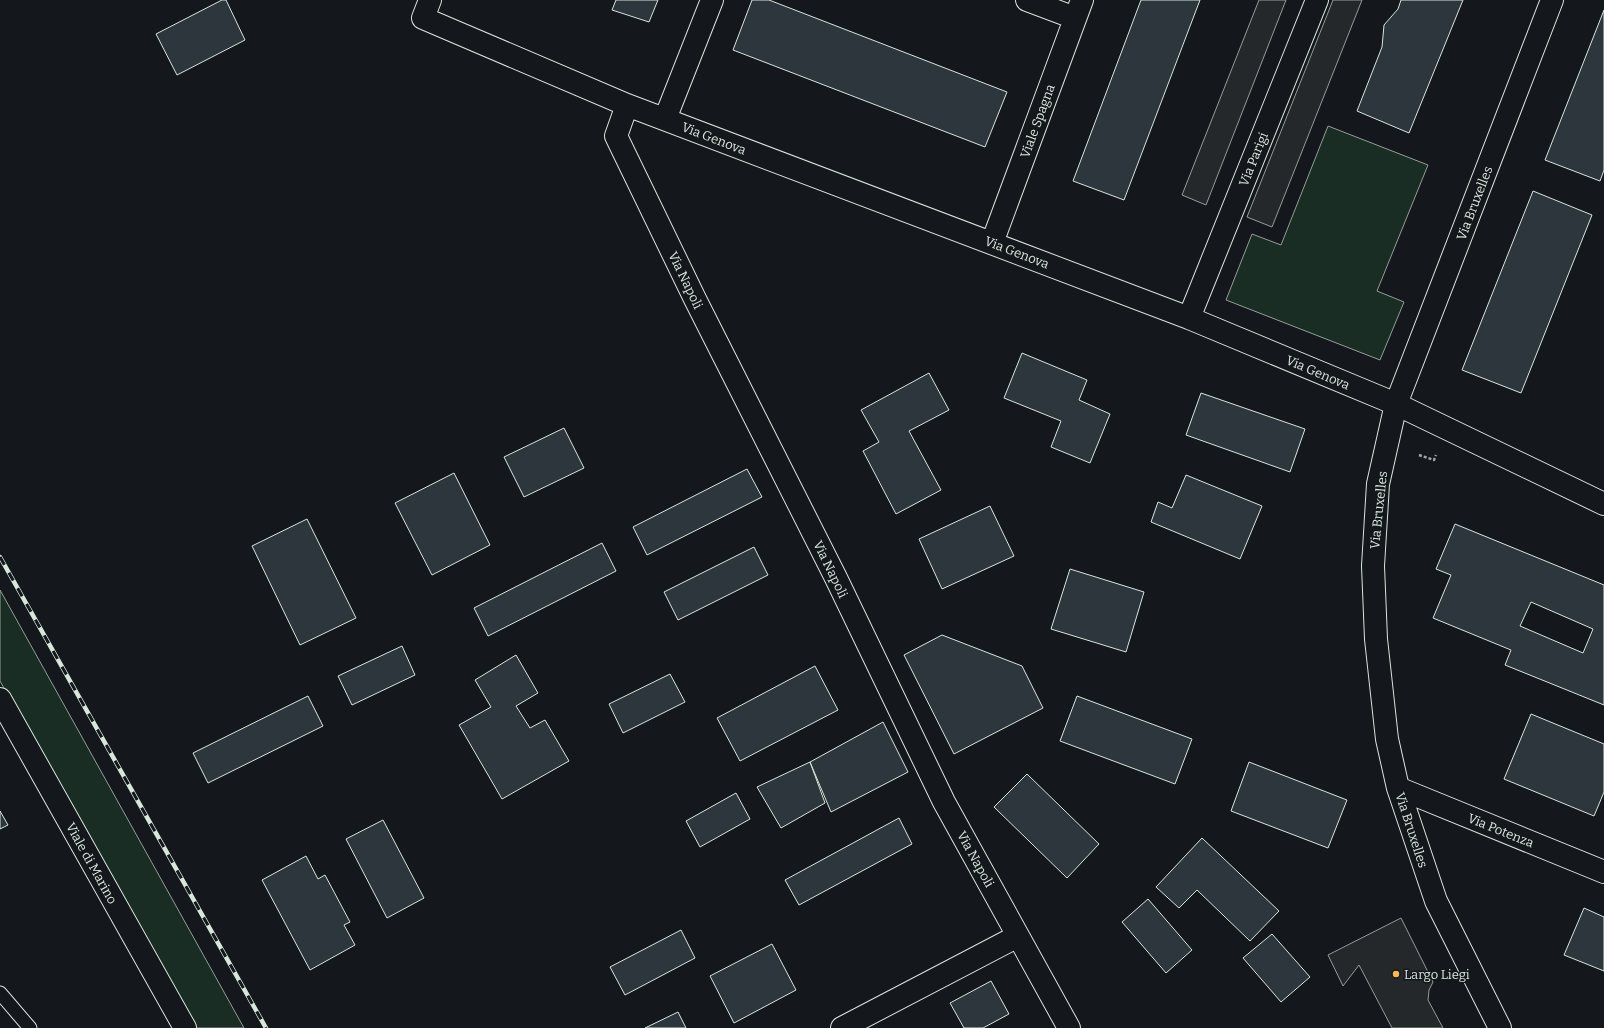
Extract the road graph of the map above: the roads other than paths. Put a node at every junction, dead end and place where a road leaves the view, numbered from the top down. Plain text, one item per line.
1 (712, 0) edge
2 (1027, 0) edge
3 (1317, 0) edge
4 (1552, 0) edge
5 (427, 9) edge
6 (1078, 9) edge
7 (627, 105) junction
8 (665, 119) junction
9 (992, 243) junction
10 (1189, 318) junction
11 (1396, 404) junction
12 (1604, 504) edge
13 (0, 699) edge
14 (1398, 788) junction
15 (1604, 872) edge
16 (1018, 936) junction
17 (0, 994) edge
18 (30, 1028) edge
19 (185, 1028) edge
20 (842, 1028) edge
21 (1069, 1028) edge
22 (1500, 1028) edge

1 - 8 street
2 - 6 street
3 - 10 street, Via Parigi
4 - 11 street, Via Bruxelles
5 - 7 street, Via Genova
6 - 9 street, Viale Spagna
7 - 8 street, Via Genova
7 - 16 street, Via Napoli
8 - 9 street, Via Genova
9 - 10 street, Via Genova
10 - 11 street, Via Genova
11 - 12 street, Via Genova
11 - 14 street, Via Bruxelles
13 - 19 street, Viale di Marino
14 - 15 street, Via Potenza
14 - 22 street, Via Bruxelles
16 - 20 street
16 - 21 street, Via Napoli
17 - 18 lane

